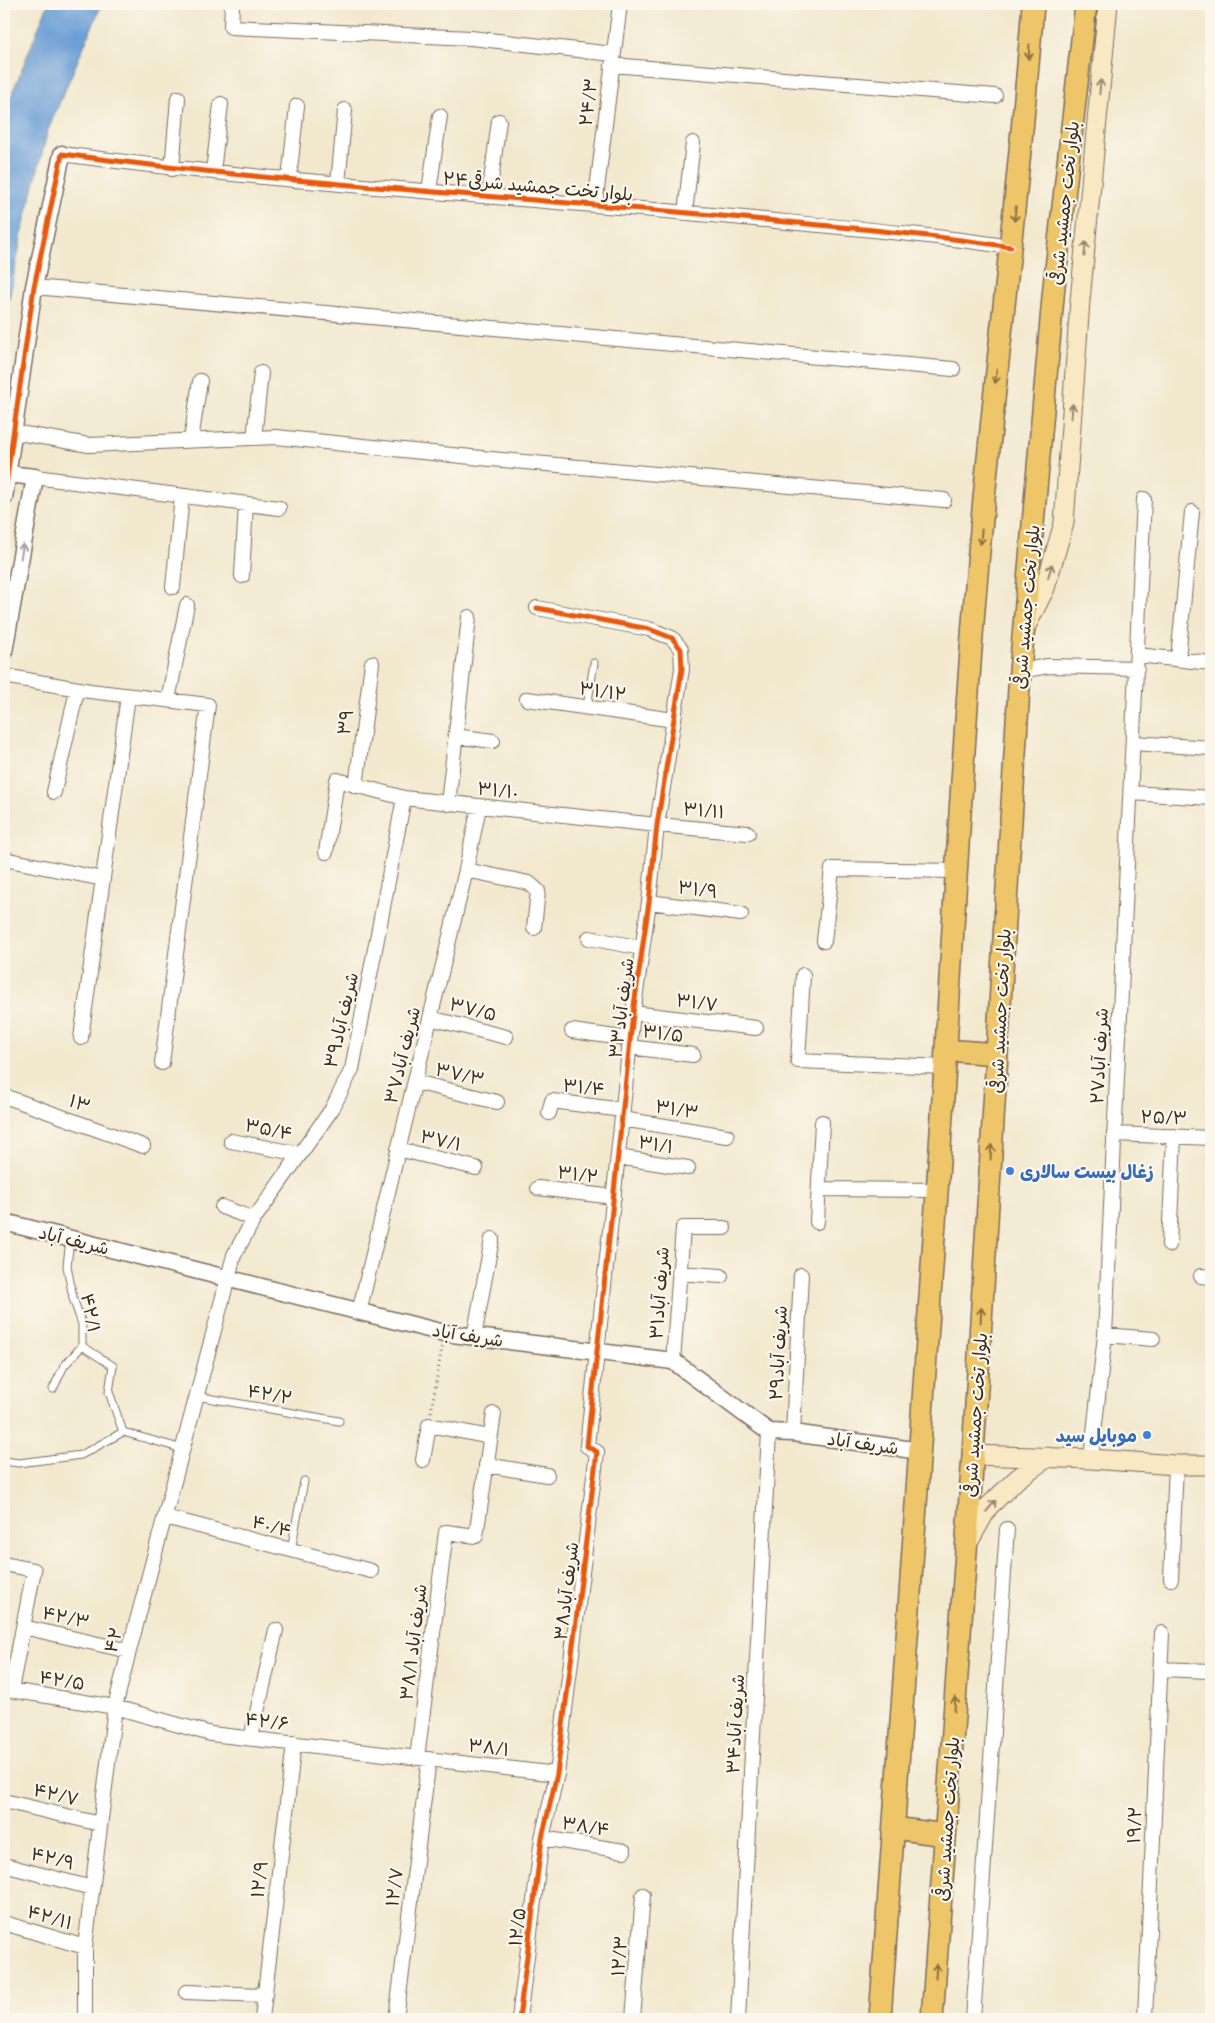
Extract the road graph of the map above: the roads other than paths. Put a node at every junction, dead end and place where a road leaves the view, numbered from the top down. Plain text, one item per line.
1 (232, 4) edge
2 (620, 4) edge
3 (1033, 4) edge
4 (1086, 4) edge
5 (1108, 4) edge
6 (613, 59) junction
7 (995, 96) dead end
8 (178, 98) dead end
9 (221, 104) dead end
10 (297, 106) dead end
11 (345, 110) dead end
12 (440, 116) dead end
13 (499, 121) dead end
14 (693, 143) dead end
15 (62, 154) joint
16 (172, 169) junction
17 (213, 172) junction
18 (289, 179) junction
19 (338, 183) junction
20 (429, 190) junction
21 (490, 196) junction
22 (595, 205) junction
23 (685, 213) junction
24 (1011, 247) junction
25 (34, 287) junction
26 (953, 369) dead end
27 (261, 373) dead end
28 (200, 381) dead end
29 (13, 432) junction
30 (254, 438) junction
31 (191, 440) junction
32 (7, 474) junction
33 (35, 477) junction
34 (182, 496) junction
35 (4, 498) edge
36 (1144, 499) dead end
37 (944, 500) dead end
38 (246, 504) junction
39 (278, 508) dead end
40 (1192, 512) dead end
41 (242, 576) dead end
42 (173, 587) dead end
43 (187, 605) dead end
44 (537, 608) dead end
45 (469, 617) dead end
46 (1024, 632) junction
47 (4, 651) edge
48 (1178, 659) junction
49 (1137, 661) junction
50 (594, 662) dead end
51 (372, 663) dead end
52 (1211, 663) edge
53 (1020, 671) junction
54 (4, 676) edge
55 (77, 690) junction
56 (128, 696) junction
57 (528, 699) dead end
58 (168, 700) junction
59 (587, 707) junction
60 (674, 720) junction
61 (455, 736) junction
62 (492, 741) dead end
63 (1133, 743) junction
64 (1211, 748) edge
65 (356, 786) junction
66 (54, 792) dead end
67 (1131, 793) junction
68 (404, 798) junction
69 (1211, 798) edge
70 (448, 804) junction
71 (479, 807) junction
72 (657, 825) junction
73 (748, 832) dead end
74 (326, 852) dead end
75 (4, 859) edge
76 (466, 870) junction
77 (957, 871) junction
78 (103, 879) junction
79 (649, 902) junction
80 (742, 914) dead end
81 (534, 928) dead end
82 (589, 938) dead end
83 (824, 941) dead end
84 (642, 948) junction
85 (803, 975) dead end
86 (633, 1013) junction
87 (430, 1018) junction
88 (756, 1028) dead end
89 (572, 1031) dead end
90 (506, 1037) dead end
91 (81, 1038) dead end
92 (630, 1043) junction
93 (997, 1054) junction
94 (693, 1055) dead end
95 (946, 1058) junction
96 (162, 1063) dead end
97 (415, 1082) junction
98 (4, 1096) edge
99 (498, 1102) dead end
100 (549, 1113) dead end
101 (622, 1114) junction
102 (822, 1122) dead end
103 (1114, 1134) junction
104 (726, 1136) dead end
105 (1174, 1136) junction
106 (1211, 1138) edge
107 (231, 1141) dead end
108 (143, 1146) dead end
109 (398, 1150) junction
110 (300, 1154) junction
111 (618, 1157) junction
112 (476, 1168) dead end
113 (688, 1168) dead end
114 (538, 1188) dead end
115 (819, 1188) junction
116 (937, 1190) junction
117 (614, 1197) junction
118 (222, 1207) dead end
119 (254, 1220) junction
120 (4, 1222) edge
121 (817, 1222) dead end
122 (724, 1228) dead end
123 (70, 1239) junction
124 (492, 1239) dead end
125 (1169, 1245) dead end
126 (679, 1273) junction
127 (801, 1275) dead end
128 (721, 1276) dead end
129 (227, 1279) junction
130 (359, 1312) junction
131 (1105, 1335) junction
132 (474, 1337) junction
133 (1153, 1339) dead end
134 (82, 1346) junction
135 (598, 1352) junction
136 (673, 1362) junction
137 (53, 1389) dead end
138 (196, 1396) junction
139 (494, 1414) dead end
140 (340, 1420) dead end
141 (123, 1432) junction
142 (769, 1432) junction
143 (793, 1433) junction
144 (490, 1437) junction
145 (182, 1449) junction
146 (920, 1451) junction
147 (973, 1455) junction
148 (1048, 1457) junction
149 (1091, 1459) junction
150 (423, 1460) dead end
151 (4, 1461) edge
152 (486, 1464) junction
153 (1176, 1465) junction
154 (1211, 1465) edge
155 (547, 1475) dead end
156 (304, 1481) dead end
157 (164, 1517) junction
158 (1007, 1529) dead end
159 (966, 1547) junction
160 (291, 1550) junction
161 (4, 1564) edge
162 (371, 1571) dead end
163 (1171, 1579) dead end
164 (23, 1627) junction
165 (276, 1630) dead end
166 (1162, 1633) dead end
167 (129, 1651) junction
168 (1160, 1669) junction
169 (1211, 1671) edge
170 (7, 1690) edge
171 (115, 1708) junction
172 (251, 1738) junction
173 (294, 1743) junction
174 (423, 1758) junction
175 (557, 1774) junction
176 (4, 1801) edge
177 (100, 1824) junction
178 (894, 1828) junction
179 (945, 1835) junction
180 (542, 1838) junction
181 (624, 1851) dead end
182 (4, 1865) edge
183 (92, 1888) junction
184 (644, 1895) dead end
185 (4, 1923) edge
186 (85, 1947) junction
187 (186, 1992) dead end
188 (265, 1996) junction
189 (85, 2019) edge
190 (262, 2019) edge
191 (396, 2019) edge
192 (519, 2019) edge
193 (633, 2019) edge
194 (738, 2019) edge
195 (880, 2019) edge
196 (932, 2019) edge
197 (973, 2019) edge
198 (1145, 2019) edge

1 - 6 street
2 - 6 street, ۲۴/۳
3 -> 24 main road
4 - 46 main road, بلوار تخت جمشید شرقی
46 -> 5 main road
6 - 7 street
6 - 22 street, ۲۴/۳
8 - 16 street
9 - 17 street
10 - 18 street
11 - 19 street
12 - 20 street
13 - 21 street
14 - 23 street
15 - 16 street, بلوار تخت جمشید شرقی۲۴
15 - 25 street
16 - 17 street, بلوار تخت جمشید شرقی۲۴
17 - 18 street, بلوار تخت جمشید شرقی۲۴
18 - 19 street, بلوار تخت جمشید شرقی۲۴
19 - 20 street, بلوار تخت جمشید شرقی۲۴
20 - 21 street, بلوار تخت جمشید شرقی۲۴
21 - 22 street, بلوار تخت جمشید شرقی۲۴
22 - 23 street, بلوار تخت جمشید شرقی۲۴
23 - 24 street, بلوار تخت جمشید شرقی۲۴
24 -> 77 main road
25 - 26 street
25 - 29 street
27 - 30 street
28 - 31 street
29 - 31 street
29 - 32 street
30 - 31 street
30 - 37 street
32 - 33 street
32 - 35 street
33 - 34 street
47 -> 33 street
34 - 38 street
34 - 42 street
36 - 49 street, شریف آباد۲۷
38 - 39 street
38 - 41 street
40 - 48 street
43 - 58 street
44 - 60 street, شریف آباد۳۳
45 - 61 street
46 - 53 main road, بلوار تخت جمشید شرقی
48 - 49 street
48 - 52 street
49 - 53 street
49 - 63 street, شریف آباد۲۷
50 - 59 lane
51 - 65 street, ۳۹
53 - 93 main road, بلوار تخت جمشید شرقی
54 - 55 street
55 - 56 street
55 - 66 street
56 - 58 street
56 - 78 street
57 - 59 street, ۳۱/۱۲
58 - 96 street
59 - 60 street, ۳۱/۱۲
60 - 72 street, شریف آباد۳۳
61 - 62 street
61 - 70 street
63 - 64 street
63 - 67 street, شریف آباد۲۷
65 - 68 street, ۳۱/۱۰
65 - 74 street, ۳۱/۱۰
67 - 69 street
67 - 103 street, شریف آباد۲۷
68 - 70 street, ۳۱/۱۰
68 - 110 street, شریف آباد۳۹
70 - 71 street, ۳۱/۱۰
71 - 72 street, ۳۱/۱۰
71 - 76 street, شریف آباد۳۷
72 - 73 street, ۳۱/۱۱
72 - 79 street, شریف آباد۳۳
75 - 78 street
76 - 81 street
76 - 87 street, شریف آباد۳۷
77 - 83 street
77 - 95 main road
78 - 91 street
79 - 80 street, ۳۱/۹
79 - 84 street, شریف آباد۳۳
82 - 84 street
84 - 86 street, شریف آباد۳۳
85 - 95 street
86 - 88 street, ۳۱/۷
86 - 92 street, شریف آباد۳۳
87 - 90 street, ۳۷/۵
87 - 97 street, شریف آباد۳۷
89 - 92 street, ۳۱/۵
92 - 94 street, ۳۱/۵
92 - 101 street, شریف آباد۳۳
93 - 95 main road
147 -> 93 main road, بلوار تخت جمشید شرقی
95 - 116 main road
97 - 99 street, ۳۷/۳
97 - 109 street, شریف آباد۳۷
98 - 108 street, ۱۳
100 - 101 street, ۳۱/۴
101 - 104 street, ۳۱/۳
101 - 111 street, شریف آباد۳۳
102 - 115 street
103 - 105 street, ۲۵/۳
103 - 131 street, شریف آباد۲۷
105 - 106 street, ۲۵/۳
105 - 125 street
107 - 110 street, ۳۵/۴
109 - 112 street, ۳۷/۱
109 - 130 street, شریف آباد۳۷
110 - 119 street, شریف آباد۳۹
111 - 113 street, ۳۱/۱
111 - 117 street, شریف آباد۳۳
114 - 117 street, ۳۱/۲
115 - 116 street
115 - 121 street
116 - 146 main road
117 - 135 street, شریف آباد۳۳
118 - 119 street
119 - 129 street, شریف آباد۳۹
120 - 123 street, شریف آباد
122 - 126 street, شریف آباد۳۱
123 - 129 street, شریف آباد
123 - 134 lane, ۴۲/۱
124 - 132 street
126 - 128 street
126 - 136 street, شریف آباد۳۱
127 - 143 street, شریف آباد۲۹
129 - 130 street, شریف آباد
129 - 138 street, ۴۲
130 - 132 street, شریف آباد
131 - 133 street
131 - 149 street, شریف آباد۲۷
132 - 135 street, شریف آباد
134 - 137 lane
134 - 141 lane, ۴۲/۱
135 - 136 street, شریف آباد
135 - 175 street, شریف آباد۳۸
136 - 142 street, شریف آباد
138 - 140 lane, ۴۲/۲
138 - 145 street, ۴۲
139 - 144 street
141 - 145 lane
141 - 151 lane
142 - 143 street, شریف آباد
142 - 194 street, شریف آباد۳۴
143 - 146 street, شریف آباد
144 - 150 street
144 - 152 street
145 - 157 street, ۴۲
146 - 178 main road
147 - 148 main road
147 - 159 main road, بلوار تخت جمشید شرقی
148 - 149 main road
159 -> 148 main road
149 - 153 main road
152 - 155 street
152 - 174 street, ۳۸/۱ شریف آباد
153 - 154 main road
153 - 163 street
156 - 160 lane
157 - 160 street, ۴۰/۴
157 - 167 street, ۴۲
158 - 197 street
179 -> 159 main road, بلوار تخت جمشید شرقی
160 - 162 street, ۴۰/۴
161 - 164 street
164 - 167 street, ۴۲/۳
164 - 170 street
165 - 172 street
166 - 168 street, ۱۹/۲
167 - 171 street, ۴۲
168 - 169 street
168 - 198 street, ۱۹/۲
170 - 171 street, ۴۲/۵
171 - 172 street, ۴۲/۶
171 - 177 street, ۴۲
172 - 173 street, ۴۲/۶
173 - 174 street, ۴۲/۶
173 - 188 street, ۱۲/۹
174 - 175 street, ۳۸/۱
174 - 191 street, ۱۲/۷
175 - 180 street, شریف آباد۳۸
176 - 177 street, ۴۲/۷
177 - 183 street, ۴۲
178 - 179 main road
178 - 195 main road
196 -> 179 main road, بلوار تخت جمشید شرقی
180 - 181 street, ۳۸/۴
180 - 192 street, ۱۲/۵
182 - 183 street, ۴۲/۹
183 - 186 street, ۴۲
184 - 193 street, ۱۲/۳
185 - 186 street, ۴۲/۱۱
186 - 189 street, ۴۲
187 - 188 street
188 - 190 street, ۱۲/۹

